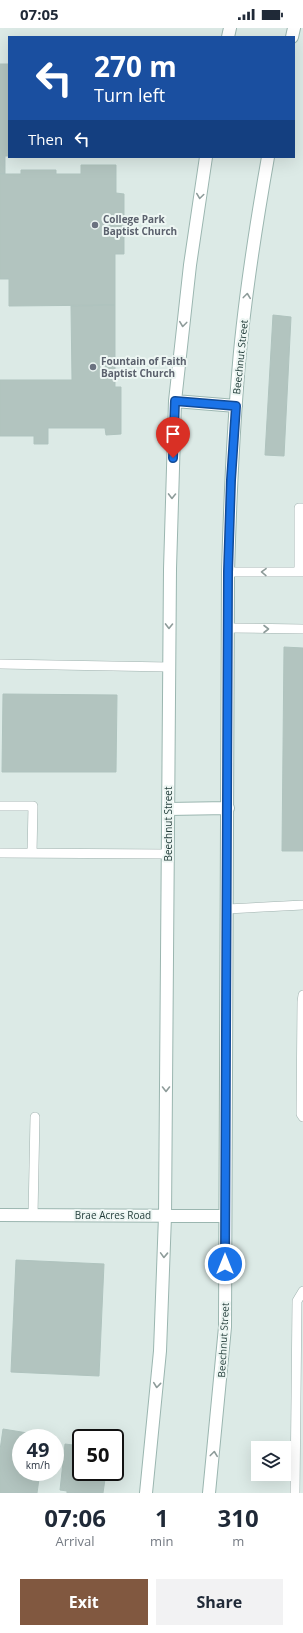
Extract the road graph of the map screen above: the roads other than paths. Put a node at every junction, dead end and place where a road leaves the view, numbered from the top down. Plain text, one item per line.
1 (206, 158) edge
2 (268, 158) edge
3 (175, 401) junction
4 (236, 406) junction
5 (303, 508) edge
6 (228, 572) junction
7 (301, 572) edge
8 (228, 628) junction
9 (303, 629) edge
10 (0, 664) edge
11 (169, 667) junction
12 (0, 806) edge
13 (228, 808) junction
14 (168, 809) junction
15 (0, 853) edge
16 (32, 853) junction
17 (168, 854) junction
18 (303, 905) edge
19 (227, 909) junction
20 (303, 995) edge
21 (35, 1117) dead end
22 (303, 1117) edge
23 (0, 1214) edge
24 (33, 1215) junction
25 (165, 1216) junction
26 (225, 1216) junction
27 (303, 1291) edge
28 (146, 1493) edge
29 (209, 1493) edge
30 (295, 1493) edge

1 -> 3 main road, Beechnut Street
4 -> 2 main road, Beechnut Street
3 - 4 main road
3 -> 11 main road, Beechnut Street
4 - 6 main road, Beechnut Street
5 - 7 lane
7 -> 6 lane
6 - 8 main road, Beechnut Street
8 -> 9 lane
8 - 13 main road, Beechnut Street
10 - 11 lane
11 - 14 main road, Beechnut Street
12 - 16 lane
13 - 14 main road
13 - 19 main road, Beechnut Street
14 - 17 main road, Beechnut Street
15 - 16 lane
16 - 17 lane
17 -> 25 main road, Beechnut Street
18 - 19 lane
19 - 26 main road, Beechnut Street
20 - 22 lane
21 - 24 lane
23 - 24 main road, Brae Acres Road
24 - 25 main road, Brae Acres Road
25 - 26 main road, Brae Acres Road
25 -> 28 main road, Beechnut Street
29 -> 26 main road, Beechnut Street
27 - 30 lane

